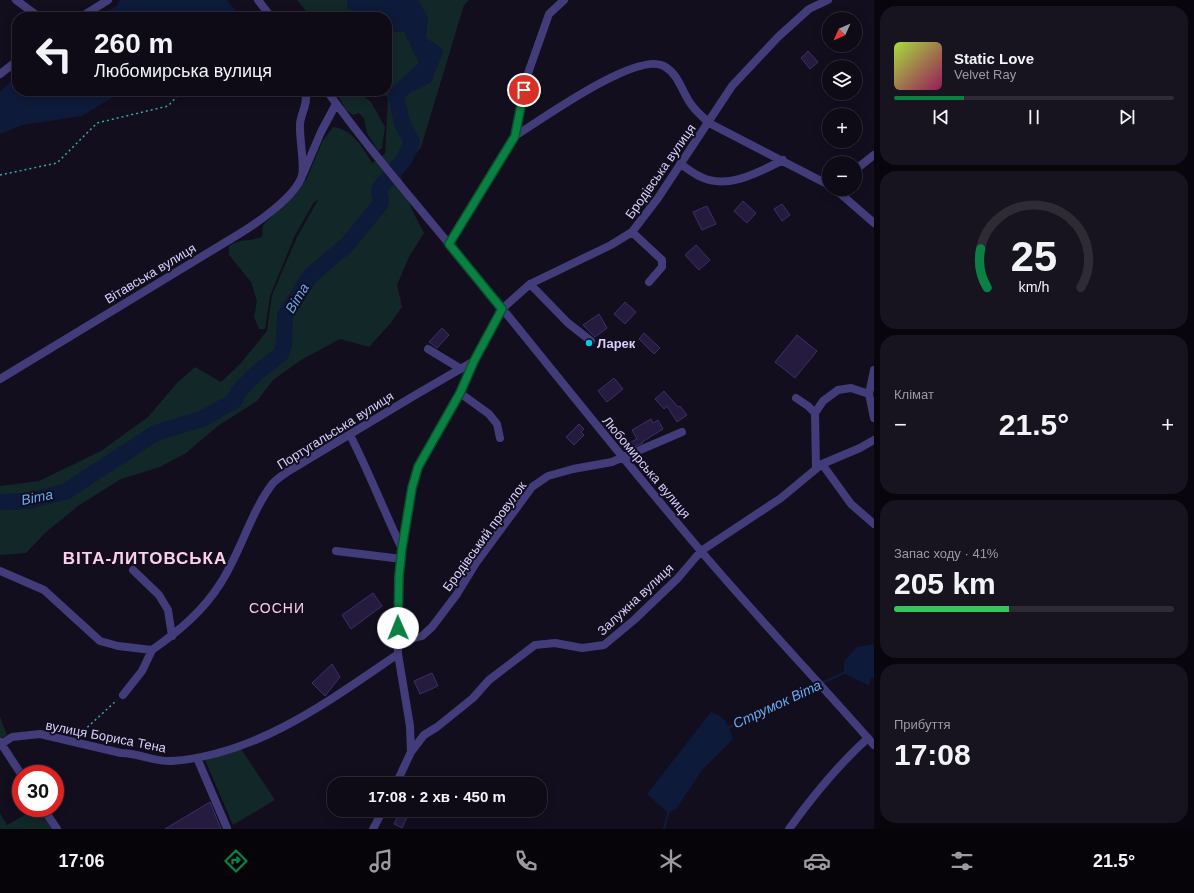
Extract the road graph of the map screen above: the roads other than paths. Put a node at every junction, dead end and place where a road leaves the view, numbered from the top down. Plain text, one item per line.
1 (16, 0) edge
2 (108, 0) edge
3 (258, 0) edge
4 (564, 0) edge
5 (828, 0) edge
6 (32, 12) edge
7 (89, 12) edge
8 (267, 12) edge
9 (12, 65) edge
10 (0, 74) edge
11 (307, 96) edge
12 (330, 96) edge
13 (336, 104) junction
14 (709, 123) junction
15 (515, 136) junction
16 (874, 155) edge
17 (783, 160) junction
18 (680, 164) junction
19 (862, 164) edge
20 (302, 176) junction
21 (822, 181) edge
22 (843, 196) edge
23 (874, 223) edge
24 (632, 232) junction
25 (449, 244) junction
26 (649, 282) dead end
27 (530, 284) junction
28 (502, 309) junction
29 (591, 341) dead end
30 (428, 348) dead end
31 (474, 361) junction
32 (461, 369) junction
33 (874, 370) edge
34 (0, 378) edge
35 (460, 393) junction
36 (869, 394) junction
37 (796, 398) dead end
38 (815, 413) junction
39 (874, 418) edge
40 (682, 432) dead end
41 (350, 435) junction
42 (500, 438) dead end
43 (873, 444) edge
44 (623, 458) junction
45 (819, 466) junction
46 (874, 524) edge
47 (402, 548) junction
48 (701, 551) junction
49 (336, 552) dead end
50 (402, 558) junction
51 (133, 570) dead end
52 (0, 572) edge
53 (172, 636) junction
54 (399, 642) junction
55 (152, 650) junction
56 (398, 654) junction
57 (123, 695) road end
58 (868, 738) junction
59 (1, 744) edge
60 (874, 745) edge
61 (411, 752) junction
62 (197, 758) junction
63 (15, 765) edge
64 (399, 777) edge
65 (49, 817) edge
66 (379, 817) edge
67 (227, 828) dead end
68 (57, 829) edge
69 (373, 829) edge
70 (788, 829) edge

1 - 6 street
2 - 7 street
3 - 8 street
4 - 15 street
5 - 14 street, Бродівська вулиця
9 - 10 street
11 - 20 street
12 - 13 street
13 - 20 street, Вітавська вулиця
13 - 25 street, Любомирська вулиця
14 - 15 street
14 - 17 street
14 - 18 street, Бродівська вулиця
15 - 25 street
16 - 19 street
17 - 18 street
17 - 21 street
18 - 24 street, Бродівська вулиця
20 - 34 street, Вітавська вулиця
22 - 23 street
24 - 26 street
24 - 27 street, Бродівська вулиця
25 - 28 street, Любомирська вулиця
27 - 28 street, Бродівська вулиця
27 - 29 street
28 - 31 street, Бродівська вулиця
28 - 44 street, Любомирська вулиця
30 - 32 street
31 - 32 street, Португальська вулиця
31 - 35 street, Бродівська вулиця
32 - 41 street, Португальська вулиця
33 - 36 street
35 - 42 street
35 - 47 street, Бродівська вулиця
36 - 38 street
36 - 39 street
37 - 38 street
38 - 45 street
40 - 44 street, Бродівський провулок
41 - 47 street
41 - 53 street, Португальська вулиця
43 - 45 street, Залужна вулиця
44 - 48 street, Любомирська вулиця
44 - 54 street, Бродівський провулок
45 - 46 street
45 - 48 street, Залужна вулиця
47 - 50 street, Бродівська вулиця
48 - 58 street, Любомирська вулиця
48 - 61 street, Залужна вулиця
49 - 50 street
50 - 54 street, Бродівська вулиця
51 - 53 street
52 - 55 street
53 - 55 street, Португальська вулиця
54 - 56 street, Бродівська вулиця
55 - 57 street
56 - 61 street, Бродівська вулиця
56 - 62 street, вулиця Бориса Тена
58 - 60 street, Любомирська вулиця
58 - 70 street
59 - 62 street, вулиця Бориса Тена
59 - 63 street
61 - 64 street, Бродівська вулиця
62 - 67 street
65 - 68 street
66 - 69 street

